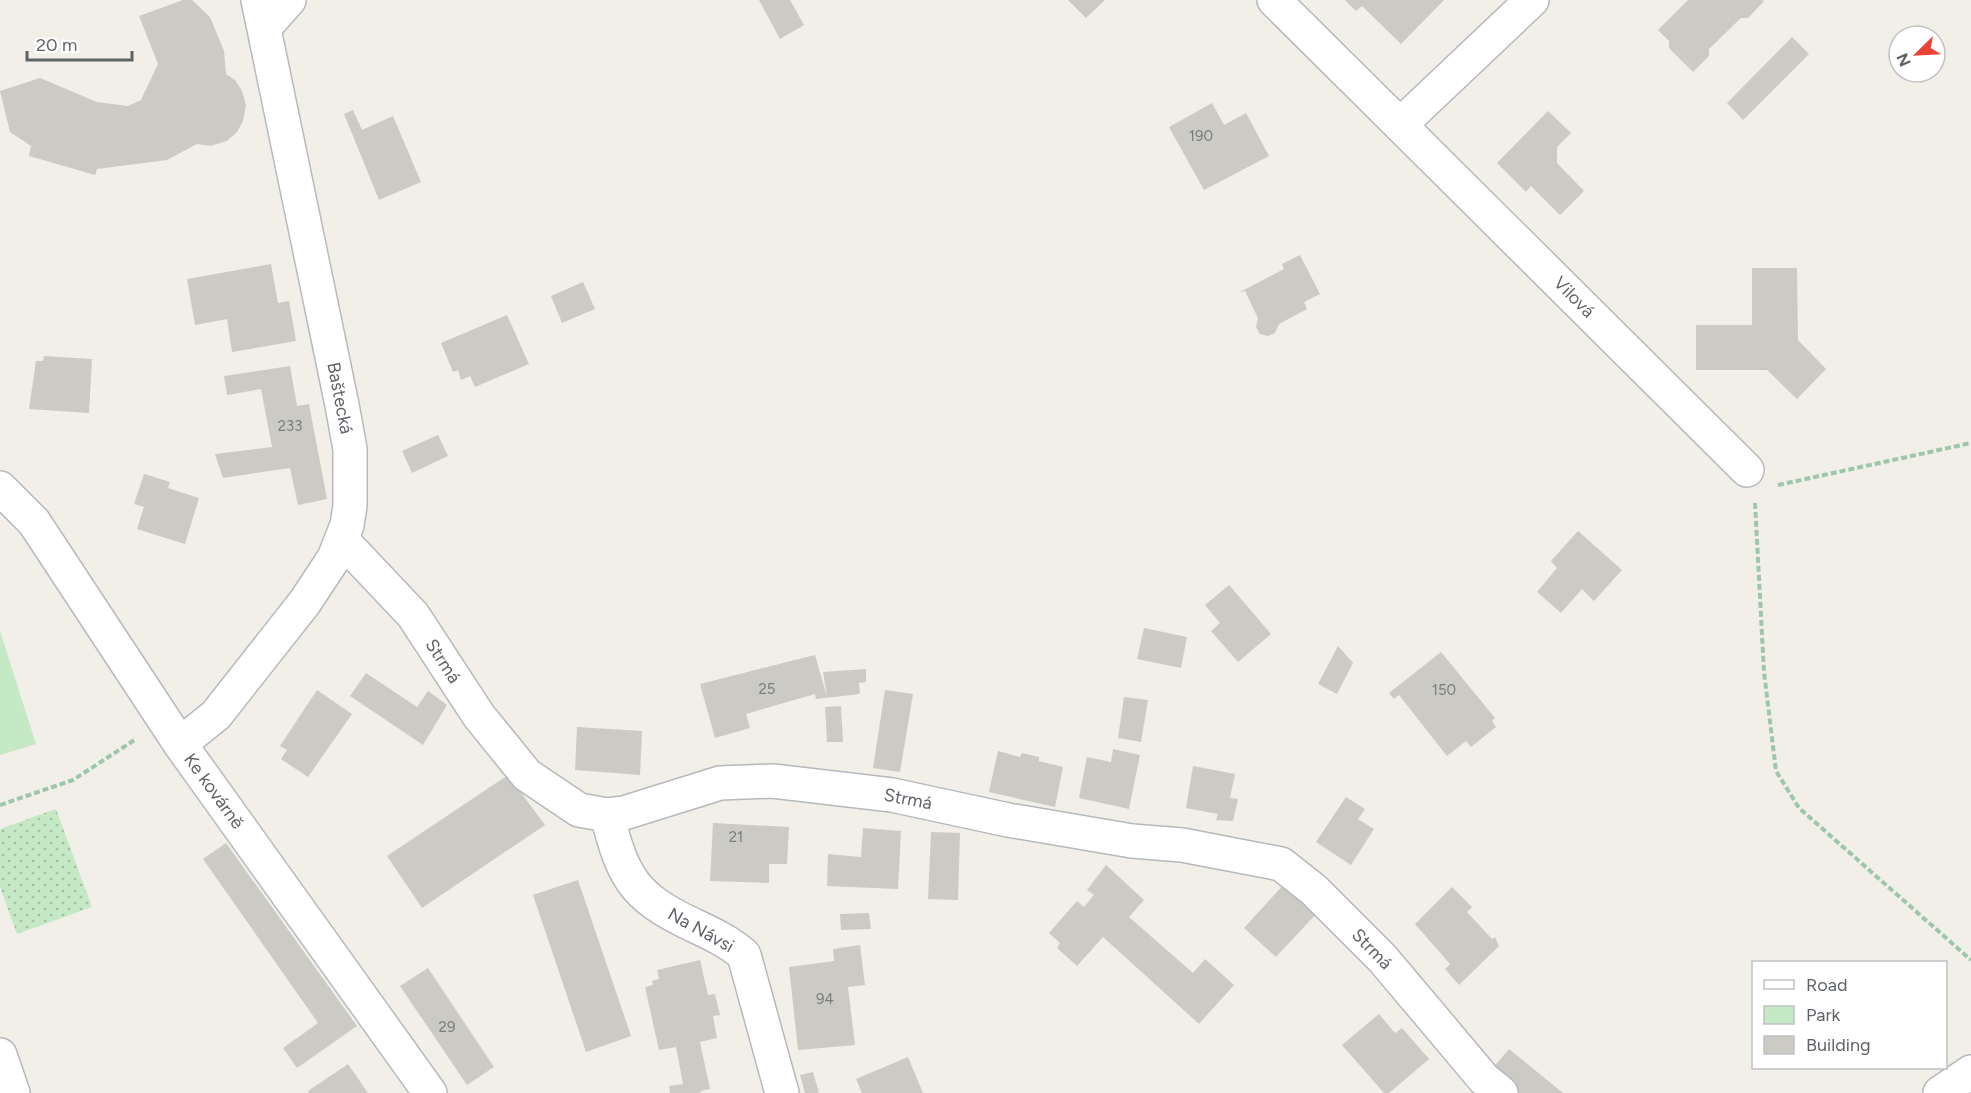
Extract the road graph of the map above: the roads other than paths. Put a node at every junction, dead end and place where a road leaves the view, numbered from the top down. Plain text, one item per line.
1 (289, 0) edge
2 (1274, 0) edge
3 (1532, 0) edge
4 (261, 14) edge
5 (1400, 125) junction
6 (1751, 480) road end
7 (0, 488) edge
8 (342, 540) junction
9 (172, 733) junction
10 (606, 815) junction
11 (0, 1055) edge
12 (1971, 1072) edge
13 (12, 1093) edge
14 (430, 1093) edge
15 (782, 1093) edge
16 (1501, 1093) edge
17 (1940, 1093) edge

1 - 4 street
2 - 5 street, Vilová
3 - 5 street
4 - 8 street, Baštecká
5 - 6 street, Vilová
7 - 9 street, Ke kovárně
8 - 9 street, Baštecká
8 - 10 street, Strmá
9 - 14 street, Ke kovárně
10 - 15 street, Na Návsi
10 - 16 street, Strmá
11 - 13 street
12 - 17 street

